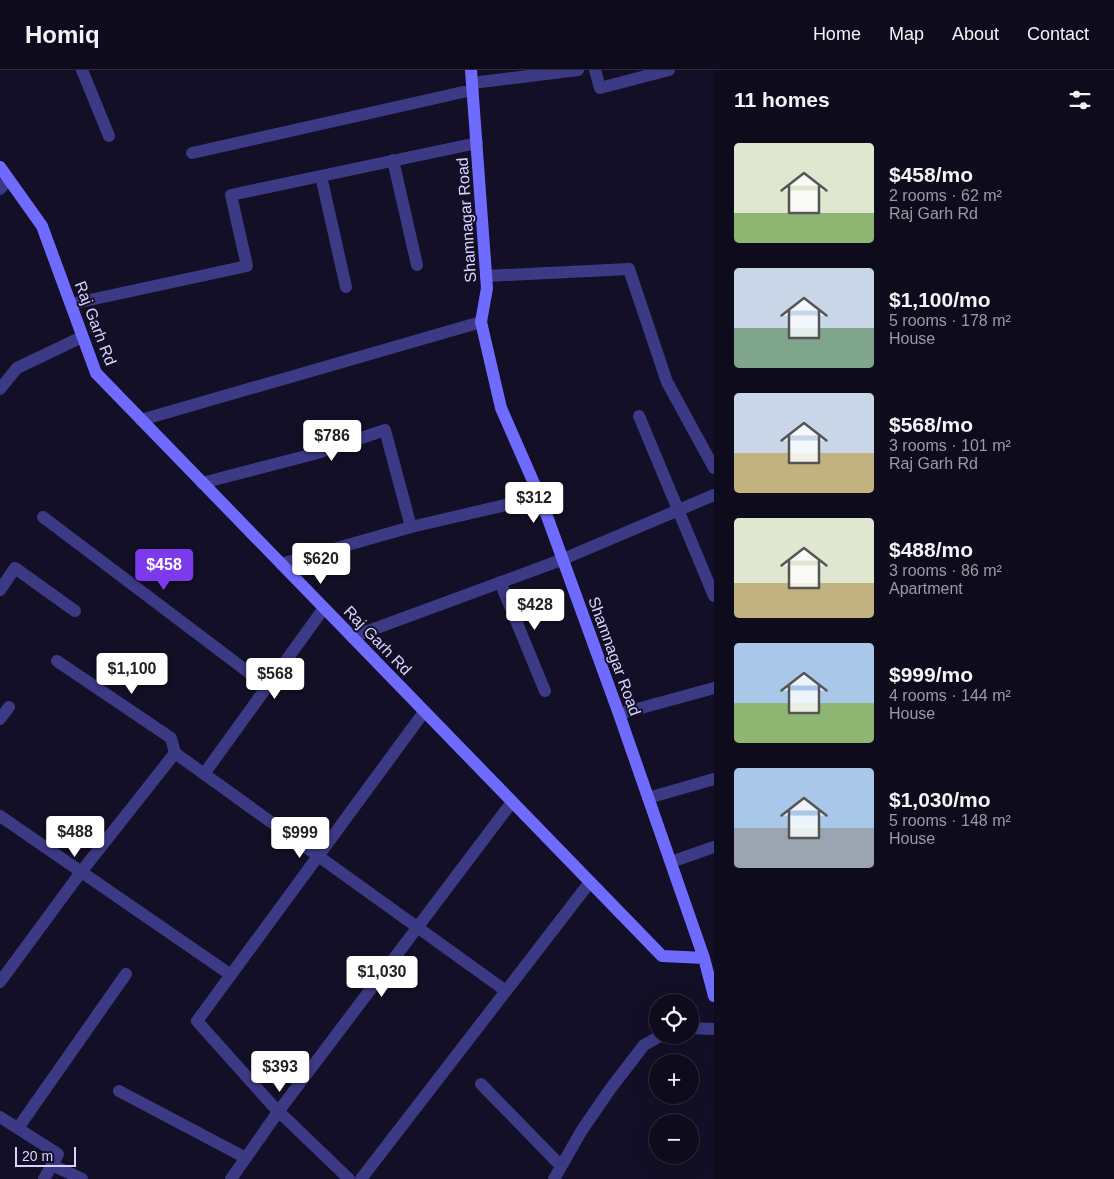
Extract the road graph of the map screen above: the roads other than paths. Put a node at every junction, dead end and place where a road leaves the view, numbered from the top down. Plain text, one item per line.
1 (82, 70) edge
2 (578, 70) edge
3 (595, 70) edge
4 (669, 70) edge
5 (472, 81) edge
6 (109, 136) dead end
7 (477, 143) junction
8 (192, 153) dead end
9 (393, 160) junction
10 (0, 168) edge
11 (321, 176) junction
12 (4, 184) edge
13 (417, 265) dead end
14 (486, 276) junction
15 (346, 287) dead end
16 (71, 304) junction
17 (481, 322) junction
18 (82, 337) junction
19 (0, 389) edge
20 (639, 416) dead end
21 (140, 420) junction
22 (714, 468) edge
23 (202, 483) junction
24 (714, 495) edge
25 (540, 497) junction
26 (678, 510) junction
27 (43, 517) dead end
28 (411, 527) junction
29 (561, 560) junction
30 (281, 564) junction
31 (500, 582) junction
32 (0, 590) edge
33 (714, 596) edge
34 (324, 608) junction
35 (75, 610) dead end
36 (352, 638) junction
37 (57, 660) dead end
38 (268, 686) junction
39 (714, 688) edge
40 (545, 691) dead end
41 (9, 707) dead end
42 (424, 712) junction
43 (619, 714) junction
44 (0, 719) edge
45 (175, 753) junction
46 (204, 774) junction
47 (714, 779) edge
48 (648, 798) junction
49 (512, 802) junction
50 (0, 816) edge
51 (714, 847) edge
52 (318, 856) junction
53 (671, 862) junction
54 (81, 872) junction
55 (590, 882) junction
56 (418, 927) junction
57 (709, 956) edge
58 (126, 974) dead end
59 (231, 975) junction
60 (0, 982) edge
61 (506, 991) junction
62 (714, 996) edge
63 (699, 1028) edge
64 (714, 1029) edge
65 (649, 1042) edge
66 (481, 1084) dead end
67 (118, 1091) dead end
68 (278, 1112) junction
69 (0, 1117) edge
70 (18, 1128) junction
71 (246, 1158) junction
72 (52, 1165) junction
73 (561, 1166) junction
74 (44, 1179) edge
75 (82, 1179) edge
76 (231, 1179) edge
77 (349, 1179) edge
78 (361, 1179) edge
79 (554, 1179) edge

1 - 6 street
2 - 5 street
3 - 4 street
5 - 7 street, Shamnagar Road
5 - 8 street
7 - 9 street
7 - 14 street, Shamnagar Road
9 - 11 street
9 - 13 street
10 - 12 street, Raj Garh Rd
11 - 15 street
11 - 16 street
12 - 16 street, Raj Garh Rd
14 - 17 street, Shamnagar Road
14 - 22 street
16 - 18 street, Raj Garh Rd
17 - 21 street
17 - 25 street, Shamnagar Road
18 - 19 street
18 - 21 street, Raj Garh Rd
20 - 26 street
21 - 23 street, Raj Garh Rd
23 - 28 street
23 - 30 street, Raj Garh Rd
24 - 26 street
25 - 28 street
25 - 29 street, Shamnagar Road
26 - 29 street
26 - 33 street
27 - 38 street
28 - 30 street
29 - 31 street
29 - 43 street, Shamnagar Road
30 - 34 street, Raj Garh Rd
31 - 36 street
31 - 40 street
32 - 35 street
34 - 36 street, Raj Garh Rd
34 - 38 street
36 - 42 street, Raj Garh Rd
37 - 45 street
38 - 46 street
39 - 43 street
41 - 44 street
42 - 49 street, Raj Garh Rd
42 - 52 street
43 - 48 street, Shamnagar Road
45 - 46 street
45 - 54 street
46 - 52 street
47 - 48 street
48 - 53 street, Shamnagar Road
49 - 55 street, Raj Garh Rd
49 - 56 street
50 - 54 street
51 - 53 street
52 - 56 street
52 - 59 street
53 - 57 street, Shamnagar Road
54 - 59 street
54 - 60 street
55 - 57 street, Raj Garh Rd
55 - 61 street
56 - 61 street
56 - 68 street
57 - 62 street, Shamnagar Road
58 - 70 street
59 - 68 street
61 - 78 street
63 - 64 street
65 - 73 street
66 - 73 street
67 - 71 street
68 - 71 street
68 - 77 street
69 - 70 street
70 - 72 street
71 - 76 street
72 - 74 street
72 - 75 street
73 - 79 street

